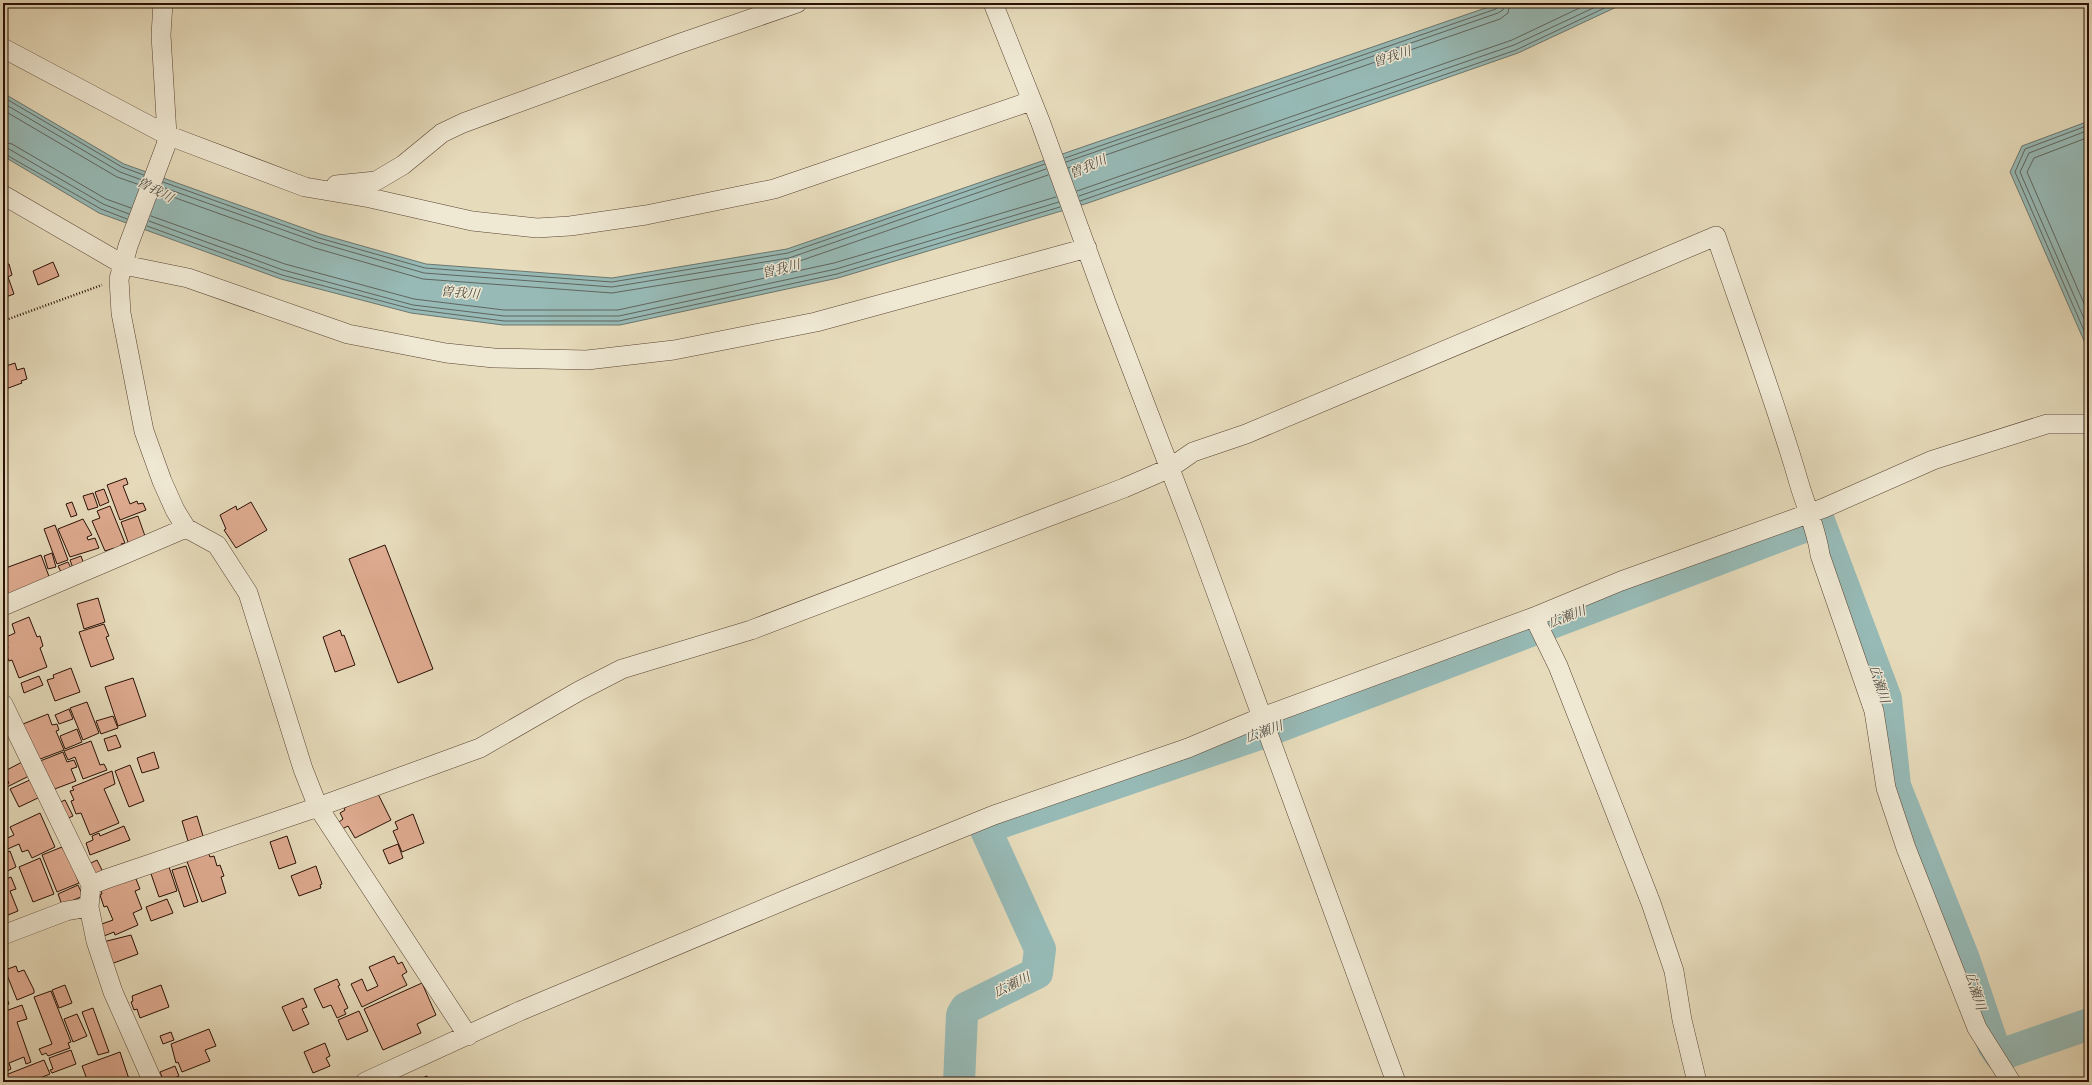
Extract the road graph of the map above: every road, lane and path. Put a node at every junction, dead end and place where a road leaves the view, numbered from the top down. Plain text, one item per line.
1 (163, 3) edge
2 (797, 3) edge
3 (992, 3) edge
4 (3, 48) edge
5 (1031, 101) junction
6 (167, 140) junction
7 (305, 187) junction
8 (3, 195) edge
9 (1087, 248) junction
10 (122, 272) junction
11 (3, 321) edge
12 (2089, 424) edge
13 (1170, 468) junction
14 (1808, 512) junction
15 (186, 528) junction
16 (3, 606) edge
17 (1534, 617) junction
18 (3, 704) edge
19 (1262, 717) junction
20 (318, 807) junction
21 (91, 885) junction
22 (88, 907) junction
23 (3, 935) edge
24 (468, 1036) junction
25 (153, 1082) edge
26 (364, 1082) edge
27 (1396, 1082) edge
28 (1697, 1082) edge
29 (2011, 1082) edge

1 - 6 street
2 - 7 street
3 - 5 street
4 - 6 street
5 - 7 street
5 - 9 street
6 - 7 street
6 - 10 street
8 - 10 street
9 - 10 street
9 - 13 street
10 - 11 path
10 - 15 street
12 - 14 street
13 - 14 street
13 - 19 street
13 - 20 street
14 - 17 street
14 - 29 street
15 - 16 street
15 - 20 street
17 - 19 street
17 - 28 street
18 - 21 street
19 - 24 street
19 - 27 street
20 - 21 street
20 - 24 street
21 - 22 street
22 - 23 street
22 - 25 street
24 - 26 street

